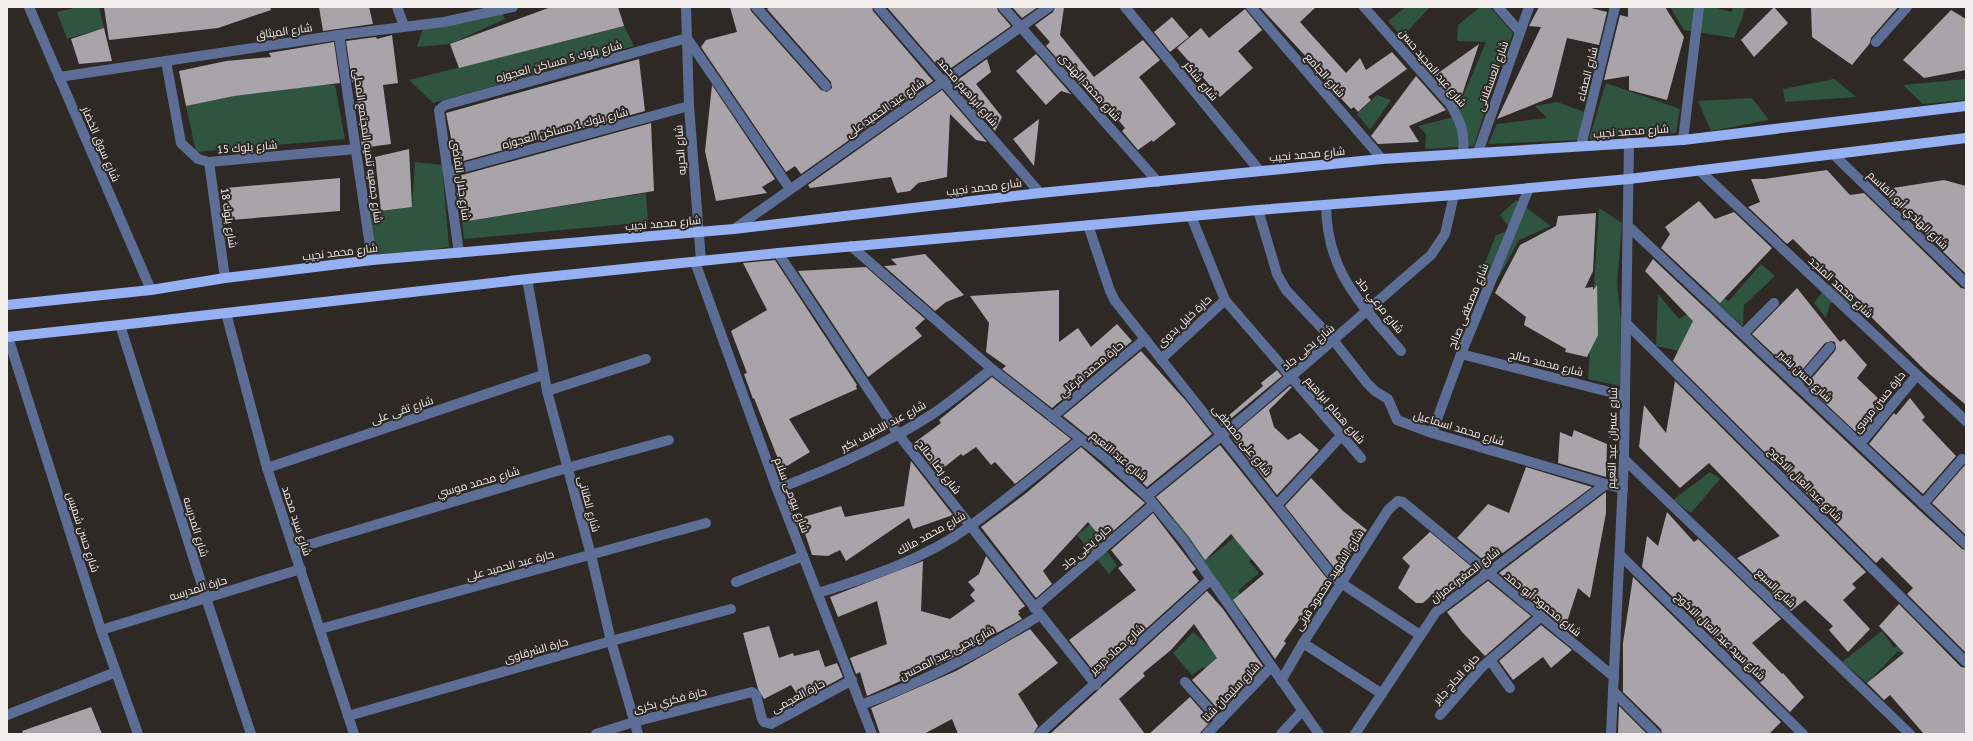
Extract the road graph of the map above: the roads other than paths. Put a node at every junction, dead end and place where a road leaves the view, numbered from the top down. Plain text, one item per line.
1 (29, 7) edge
2 (397, 7) edge
3 (513, 7) edge
4 (686, 7) edge
5 (756, 7) edge
6 (878, 7) edge
7 (1003, 7) edge
8 (1049, 7) edge
9 (1125, 7) edge
10 (1251, 7) edge
11 (1364, 7) edge
12 (1498, 7) edge
13 (1529, 7) edge
14 (1615, 7) edge
15 (1699, 7) edge
16 (1907, 7) edge
17 (404, 26) junction
18 (1020, 27) junction
19 (1520, 32) junction
20 (339, 35) junction
21 (687, 38) junction
22 (1876, 42) dead end
23 (166, 61) junction
24 (59, 77) junction
25 (943, 82) junction
26 (826, 86) dead end
27 (689, 106) junction
28 (1966, 106) edge
29 (439, 110) joint
30 (1966, 138) edge
31 (1683, 140) junction
32 (1628, 143) junction
33 (1582, 146) junction
34 (356, 149) junction
35 (1478, 152) junction
36 (1463, 154) junction
37 (1833, 154) junction
38 (1382, 159) junction
39 (209, 162) junction
40 (1259, 170) junction
41 (1699, 170) junction
42 (448, 172) junction
43 (1629, 178) junction
44 (1158, 182) junction
45 (1529, 188) junction
46 (790, 189) junction
47 (1040, 193) junction
48 (1454, 195) junction
49 (1326, 205) junction
50 (1258, 210) junction
51 (1191, 216) junction
52 (1088, 225) junction
53 (1628, 226) junction
54 (734, 229) junction
55 (698, 232) junction
56 (851, 246) junction
57 (459, 253) junction
58 (778, 253) junction
59 (372, 260) junction
60 (698, 261) junction
61 (225, 278) junction
62 (527, 279) junction
63 (1966, 283) edge
64 (151, 290) junction
65 (1225, 300) junction
66 (1774, 303) dead end
67 (7, 305) edge
68 (1368, 312) junction
69 (226, 313) junction
70 (1626, 323) junction
71 (120, 326) junction
72 (1743, 334) junction
73 (7, 337) edge
74 (1145, 339) junction
75 (1334, 341) junction
76 (1830, 347) dead end
77 (1401, 350) dead end
78 (1461, 354) junction
79 (646, 359) dead end
80 (1161, 359) junction
81 (992, 369) junction
82 (543, 375) junction
83 (1917, 375) junction
84 (1291, 377) junction
85 (1797, 385) junction
86 (547, 391) junction
87 (1625, 396) junction
88 (1052, 417) junction
89 (1966, 421) edge
90 (1432, 433) junction
91 (898, 434) junction
92 (1223, 435) junction
93 (1342, 436) junction
94 (669, 440) dead end
95 (1080, 440) junction
96 (1860, 444) junction
97 (1361, 458) dead end
98 (1624, 459) junction
99 (1962, 459) dead end
100 (268, 468) junction
101 (567, 468) junction
102 (1606, 484) junction
103 (1623, 488) junction
104 (777, 489) junction
105 (1147, 496) junction
106 (1403, 502) joint
107 (1154, 504) junction
108 (1278, 504) junction
109 (1923, 504) junction
110 (706, 523) dead end
111 (970, 527) junction
112 (1966, 544) edge
113 (294, 549) junction
114 (591, 555) junction
115 (803, 556) junction
116 (1620, 556) junction
117 (301, 569) junction
118 (1487, 573) junction
119 (1210, 580) junction
120 (736, 582) dead end
121 (1340, 583) junction
122 (818, 593) junction
123 (206, 598) junction
124 (731, 609) dead end
125 (1037, 612) junction
126 (1540, 617) junction
127 (320, 629) junction
128 (101, 630) junction
129 (1420, 635) junction
130 (611, 641) junction
131 (1303, 643) junction
132 (1490, 660) junction
133 (1966, 662) edge
134 (1271, 667) junction
135 (116, 672) junction
136 (1614, 677) junction
137 (852, 680) junction
138 (1281, 681) junction
139 (1186, 682) dead end
140 (1096, 685) junction
141 (1510, 688) dead end
142 (1613, 691) junction
143 (750, 692) joint
144 (1382, 694) junction
145 (862, 705) junction
146 (1302, 711) junction
147 (7, 715) edge
148 (1440, 715) dead end
149 (348, 716) junction
150 (1220, 720) junction
151 (634, 722) junction
152 (138, 734) edge
153 (252, 734) edge
154 (354, 734) edge
155 (596, 734) edge
156 (638, 734) edge
157 (872, 734) edge
158 (1039, 734) edge
159 (1207, 734) edge
160 (1281, 734) edge
161 (1319, 734) edge
162 (1356, 734) edge
163 (1611, 734) edge
164 (1656, 734) edge
165 (1804, 734) edge
166 (1910, 734) edge

1 - 24 street, شارع سوق الخضار
2 - 17 street
3 - 17 street, شارع الميثاق
4 - 21 street, شارع الحريه
5 - 26 street
6 - 25 street, شارع ابراهيم محمد
7 - 18 street, شارع محمد الهندى
8 - 18 street, شارع عبد الحميد على
9 - 40 street, شارع شاكر
10 - 38 street, شارع الجامع
11 - 36 street, شارع عبد المجيد حسن
12 - 19 street
13 - 19 street, شارع العسقلانى
14 - 33 street, شارع الصفاء
15 - 31 street
16 - 22 street
17 - 20 street, شارع الميثاق
18 - 25 street, شارع عبد الحميد على
18 - 44 street, شارع محمد الهندى
19 - 35 street, شارع العسقلانى
20 - 23 street, شارع الميثاق
20 - 34 street, شارع جمعيه تنميه المجتمع المحلى
21 - 27 street, شارع الحريه
21 - 29 street, شارع بلوك 5 مساكن العجوزه
21 - 46 street
23 - 24 street, شارع الميثاق
23 - 39 street, شارع بلوك 15
24 - 64 street, شارع سوق الخضار
25 - 46 street, شارع عبد الحميد على
25 - 47 street, شارع ابراهيم محمد
27 - 42 street, شارع بلوك 1 مساكن العجوزه
27 - 55 street, شارع الحريه
28 - 31 main road, شارع محمد نجيب
29 - 42 street, شارع جلال القاضى
30 - 37 main road
31 - 32 main road, شارع محمد نجيب
32 - 33 main road, شارع محمد نجيب
32 - 43 street, شارع عسران عبد النعيم
33 - 35 main road, شارع محمد نجيب
34 - 39 street, شارع بلوك 15
34 - 59 street, شارع جمعيه تنميه المجتمع المحلى
35 - 36 main road, شارع محمد نجيب
36 - 38 main road, شارع محمد نجيب
37 - 41 main road
37 - 63 street, شارع الهادي أبو القاسم
38 - 40 main road, شارع محمد نجيب
39 - 61 street, شارع بلوك 18
40 - 44 main road, شارع محمد نجيب
41 - 43 main road
41 - 83 street, شارع محمد المنجد
42 - 57 street, شارع جلال القاضى
43 - 45 main road
43 - 53 street, شارع عسران عبد النعيم
44 - 47 main road, شارع محمد نجيب
45 - 48 main road
45 - 78 street, شارع مصطفى صالح
46 - 54 street, شارع عبد الحميد على
47 - 54 main road, شارع محمد نجيب
48 - 49 main road
48 - 68 street, شارع يحيى جاد
49 - 50 main road
49 - 68 street, شارع مرعي جاد
50 - 51 main road
50 - 75 street, شارع محمد اسماعيل
51 - 52 main road
51 - 65 street, شارع همام ابراهيم
52 - 56 main road
52 - 74 street, شارع على مصطفى
53 - 70 street, شارع عسران عبد النعيم
53 - 72 street, شارع حسن بشير
54 - 55 main road, شارع محمد نجيب
55 - 57 main road, شارع محمد نجيب
55 - 60 street, شارع الحريه
56 - 58 main road
56 - 81 street, شارع عبد النعيم
57 - 59 main road, شارع محمد نجيب
58 - 60 main road
58 - 91 street, شارع رضا صالح
59 - 61 main road, شارع محمد نجيب
60 - 62 main road
60 - 104 street, شارع بيومى سلام
61 - 64 main road, شارع محمد نجيب
62 - 69 main road
62 - 82 street, شارع الطنانى
64 - 67 main road, شارع محمد نجيب
65 - 80 street, حارة خليل بدوى
65 - 84 street, شارع همام ابراهيم
66 - 72 street
68 - 75 street, شارع يحيى جاد
68 - 77 street, شارع مرعي جاد
69 - 71 main road
69 - 100 street, شارع سيد محمد
70 - 87 street, شارع عسران عبد النعيم
70 - 133 street, شارع عبد العال الاكوح
71 - 73 main road
71 - 123 street, شارع المدرسه
72 - 85 street, شارع حسن بشير
73 - 128 street, شارع حسن شميس
74 - 80 street, شارع على مصطفى
74 - 88 street, حارة محمد فرغلي
75 - 84 street, شارع يحيى جاد
75 - 90 street, شارع محمد اسماعيل
76 - 85 street
78 - 87 street, شارع محمد صالح
78 - 90 street, شارع مصطفى صالح
79 - 86 street
80 - 92 street, شارع على مصطفى
81 - 88 street, شارع عبد النعيم
81 - 91 street, شارع عبد اللطيف بكير
82 - 86 street, شارع الطنانى
82 - 100 street, شارع تقى على
83 - 89 street, شارع محمد المنجد
83 - 96 street, حارة حسن مرسى
84 - 92 street, شارع يحيى جاد
84 - 93 street, شارع همام ابراهيم
85 - 96 street, شارع حسن بشير
86 - 101 street, شارع الطنانى
87 - 98 street, شارع عسران عبد النعيم
88 - 95 street, شارع عبد النعيم
90 - 102 street, شارع محمد اسماعيل
91 - 104 street, شارع عبد اللطيف بكير
91 - 111 street, شارع رضا صالح
92 - 105 street, شارع يحيى جاد
92 - 108 street, شارع على مصطفى
93 - 97 street, شارع همام ابراهيم
93 - 108 street
94 - 101 street, شارع محمد موسي
95 - 105 street, شارع عبد النعيم
95 - 111 street, شارع محمد مالك
96 - 109 street, شارع حسن بشير
98 - 103 street, شارع عسران عبد النعيم
98 - 166 street, شارع السبع
99 - 109 street
100 - 113 street, شارع سيد محمد
101 - 113 street, شارع محمد موسي
101 - 114 street, شارع الطنانى
102 - 103 street, شارع محمد اسماعيل
102 - 118 street, شارع الصغير عمران
103 - 116 street, شارع عسران عبد النعيم
104 - 115 street, شارع بيومى سلام
105 - 107 street, شارع عبد النعيم
106 - 118 street, شارع محمود أبو حمد
106 - 121 street, شارع الشهيد محمود قرنى
107 - 119 street, شارع عبد النعيم
107 - 125 street, حارة يحيى جاد
108 - 121 street, شارع على مصطفى
109 - 112 street, شارع حسن بشير
110 - 114 street, حارة عبد الحميد على
111 - 122 street, شارع محمد مالك
111 - 125 street, شارع رضا صالح
113 - 117 street, شارع سيد محمد
114 - 127 street, حارة عبد الحميد على
114 - 130 street, شارع الطنانى
115 - 120 street
115 - 122 street, شارع بيومى سلام
116 - 136 street, شارع عسران عبد النعيم
116 - 165 street, شارع سيد عبد العال الاكوح
117 - 123 street, حارة المدرسه
117 - 127 street, شارع سيد محمد
118 - 126 street, شارع محمود أبو حمد
118 - 129 street, شارع الصغير عمران
119 - 134 street, شارع عبد النعيم
119 - 140 street, شارع حماد دردير
121 - 129 street, شارع على مصطفى
121 - 131 street, شارع الشهيد محمود قرنى
122 - 137 street, شارع بيومى سلام
123 - 128 street, حارة المدرسه
123 - 153 street, شارع المدرسه
124 - 130 street, حارة الشرقاوى
125 - 140 street, شارع رضا صالح
125 - 145 street, شارع يحيى عبد المحسن
126 - 132 street, حارة الحاج جابر
126 - 136 street, شارع محمود أبو حمد
127 - 149 street, شارع سيد محمد
128 - 135 street, شارع حسن شميس
129 - 144 street, شارع الصغير عمران
130 - 149 street, حارة الشرقاوى
130 - 151 street, شارع الطنانى
131 - 138 street, شارع الشهيد محمود قرنى
131 - 144 street
132 - 141 street, حارة الحاج جابر
132 - 148 street, حارة الحاج جابر
134 - 138 street, شارع عبد النعيم
134 - 150 street, شارع سليمان شتا
135 - 147 street
135 - 152 street, شارع حسن شميس
136 - 142 street, شارع عسران عبد النعيم
137 - 143 street, حارة العجمى
137 - 145 street, شارع بيومى سلام
138 - 146 street, شارع عبد النعيم
139 - 150 street
140 - 158 street, شارع حماد دردير
142 - 163 street, شارع عسران عبد النعيم
142 - 164 street
143 - 151 street, حارة فكري بكرى
144 - 162 street, شارع الصغير عمران
145 - 157 street, شارع بيومى سلام
146 - 160 street
146 - 161 street, شارع عبد النعيم
149 - 154 street, شارع سيد محمد
150 - 159 street, شارع سليمان شتا
151 - 155 street, حارة فكري بكرى
151 - 156 street, شارع الطنانى

